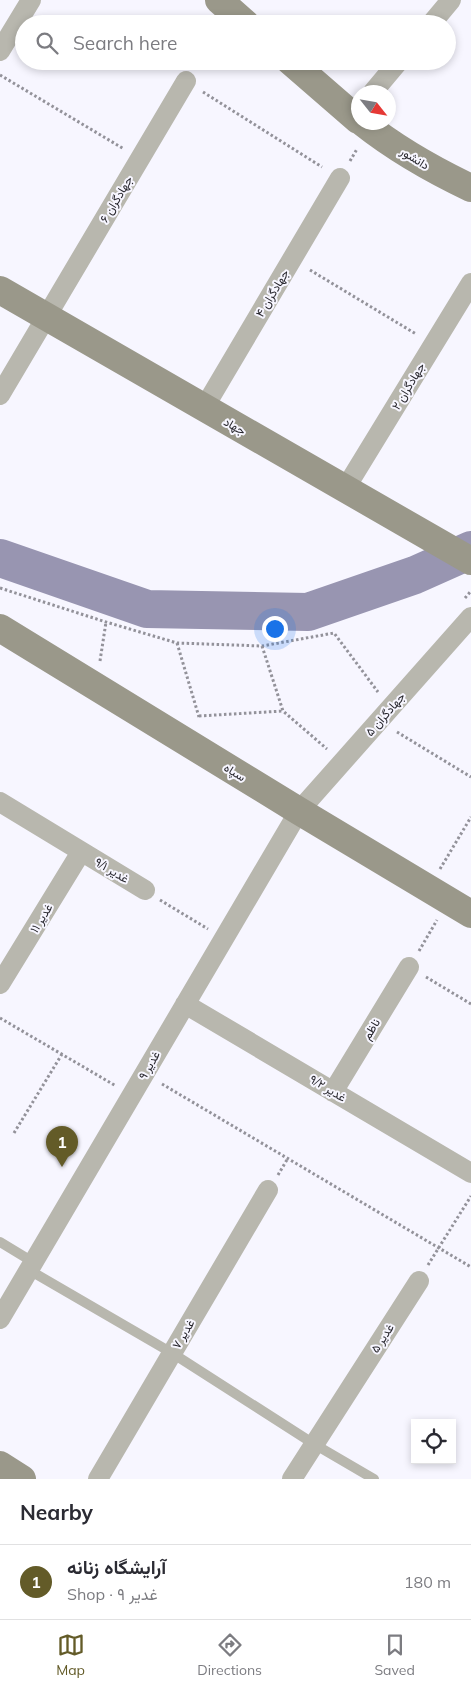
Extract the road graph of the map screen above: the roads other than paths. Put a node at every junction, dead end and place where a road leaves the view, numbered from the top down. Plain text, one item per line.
1 (30, 0) edge
2 (451, 0) edge
3 (21, 15) edge
4 (438, 15) edge
5 (15, 25) edge
6 (1, 49) edge
7 (301, 70) edge
8 (391, 70) edge
9 (186, 82) road end
10 (378, 85) edge
11 (351, 112) edge
12 (376, 130) edge
13 (340, 178) road end
14 (471, 188) edge
15 (471, 284) edge
16 (0, 290) edge
17 (46, 316) junction
18 (0, 395) edge
19 (204, 408) junction
20 (345, 489) junction
21 (471, 561) edge
22 (468, 608) edge
23 (0, 628) edge
24 (0, 802) edge
25 (299, 811) junction
26 (81, 852) junction
27 (145, 890) road end
28 (450, 901) edge
29 (409, 967) road end
30 (0, 984) edge
31 (185, 1004) junction
32 (333, 1092) junction
33 (471, 1173) edge
34 (268, 1190) dead end
35 (0, 1242) edge
36 (31, 1266) junction
37 (419, 1281) road end
38 (0, 1319) edge
39 (172, 1354) junction
40 (314, 1444) junction
41 (0, 1466) edge
42 (22, 1479) edge
43 (98, 1479) edge
44 (292, 1479) edge
45 (374, 1479) edge

1 - 3 street
2 - 4 street
5 - 6 street
7 - 11 street, دانشور
8 - 10 street
9 - 17 street, جهادگران ۶
12 - 14 street, دانشور
13 - 19 street, جهادگران ۴
15 - 20 street, جهادگران ۲
16 - 17 street, جهاد
17 - 18 street, جهادگران ۶
17 - 19 street, جهاد
19 - 20 street, جهاد
20 - 21 street, جهاد
22 - 25 street, جهادگران ۵
23 - 25 street, سپاه
24 - 26 street, غدیر ۹/۱
25 - 28 street, سپاه
25 - 31 street, غدیر ۹
26 - 27 street, غدیر ۹/۱
26 - 30 street, غدیر ۱۱
29 - 32 street, ناظم
31 - 32 street, غدیر ۹/۲
31 - 36 street, غدیر ۹
32 - 33 street, غدیر ۹/۲
34 - 39 street, غدیر ۷
35 - 36 lane
36 - 38 street, غدیر ۹
36 - 39 lane
37 - 40 street, غدیر ۵
39 - 40 lane
39 - 43 street, غدیر ۷
40 - 44 street, غدیر ۵
40 - 45 lane
41 - 42 street

